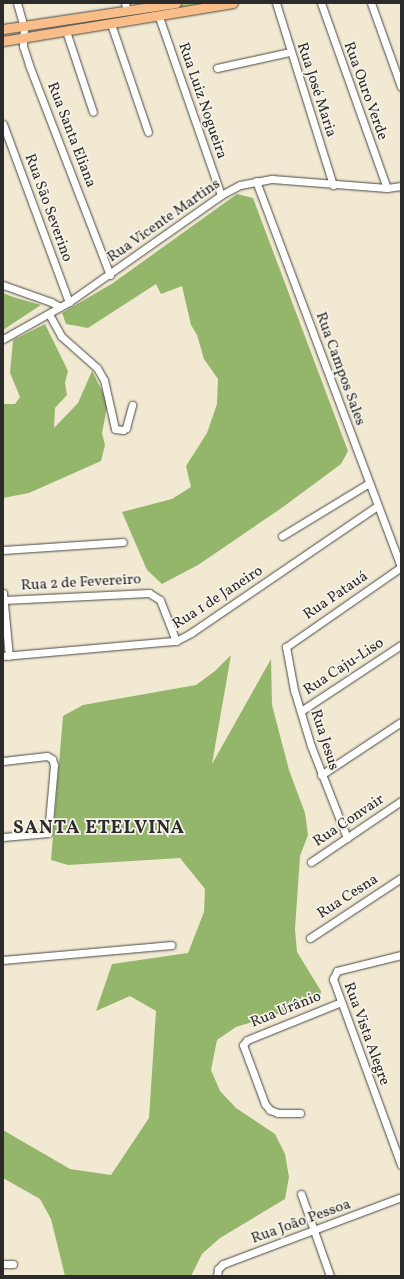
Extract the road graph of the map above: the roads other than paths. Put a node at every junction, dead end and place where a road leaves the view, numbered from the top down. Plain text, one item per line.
1 (17, 3) edge
2 (175, 3) edge
3 (233, 3) edge
4 (276, 3) edge
5 (320, 3) edge
6 (372, 3) edge
7 (126, 7) edge
8 (159, 17) junction
9 (111, 24) junction
10 (24, 26) junction
11 (3, 29) edge
12 (66, 31) junction
13 (23, 38) junction
14 (3, 41) edge
15 (290, 52) junction
16 (217, 68) dead end
17 (401, 87) edge
18 (93, 112) dead end
19 (3, 124) edge
20 (148, 132) dead end
21 (256, 181) junction
22 (333, 185) junction
23 (401, 186) edge
24 (387, 188) junction
25 (221, 195) junction
26 (110, 274) junction
27 (3, 285) edge
28 (69, 302) junction
29 (60, 308) junction
30 (49, 314) junction
31 (3, 339) edge
32 (132, 406) dead end
33 (368, 483) junction
34 (377, 506) junction
35 (282, 536) dead end
36 (123, 542) dead end
37 (3, 550) edge
38 (401, 567) edge
39 (4, 602) edge
40 (176, 641) junction
41 (401, 645) edge
42 (286, 647) joint
43 (6, 656) edge
44 (301, 711) junction
45 (401, 722) edge
46 (3, 761) edge
47 (321, 774) junction
48 (401, 801) edge
49 (3, 837) edge
50 (347, 838) junction
51 (311, 862) dead end
52 (401, 878) edge
53 (310, 938) dead end
54 (171, 945) dead end
55 (401, 955) edge
56 (3, 960) edge
57 (341, 1002) junction
58 (300, 1112) dead end
59 (401, 1165) edge
60 (301, 1194) dead end
61 (401, 1197) edge
62 (314, 1231) junction
63 (3, 1264) edge
64 (13, 1264) dead end
65 (217, 1276) edge
66 (330, 1276) edge

1 - 10 street, Rua Santa Eliana
2 - 7 main road
3 - 8 main road
4 - 15 street, Rua José Maria
5 - 24 street, Rua Ouro Verde
6 - 17 street
7 - 10 main road
8 - 9 main road
8 - 25 street, Rua Luiz Nogueira
9 - 12 main road
9 - 20 street
10 - 11 main road
10 - 13 street, Rua Santa Eliana
12 - 13 main road
12 - 18 street
13 - 14 main road
13 - 26 street, Rua Santa Eliana
15 - 16 street
15 - 22 street, Rua José Maria
19 - 28 street, Rua São Severino
21 - 22 street, Rua Vicente Martins
21 - 25 street, Rua Vicente Martins
21 - 33 street, Rua Campos Sales
22 - 24 street, Rua Vicente Martins
23 - 24 street, Rua Vicente Martins
25 - 26 street, Rua Vicente Martins
26 - 28 street, Rua Vicente Martins
27 - 29 street
28 - 29 street, Rua Vicente Martins
29 - 30 street, Rua Vicente Martins
30 - 31 street, Rua Vicente Martins
30 - 32 street
33 - 34 street, Rua Campos Sales
33 - 35 street
34 - 38 street, Rua Campos Sales
34 - 40 street, Rua 1 de Janeiro
36 - 37 street
38 - 42 street, Rua Patauá
39 - 40 street, Rua 2 de Fevereiro
39 - 43 street
40 - 43 street, Rua 1 de Janeiro
41 - 44 street, Rua Caju-Liso
42 - 44 street, Rua Jesus
44 - 47 street, Rua Jesus
45 - 47 street
46 - 49 street
47 - 50 street, Rua Jesus
48 - 50 street, Rua Convair
50 - 51 street, Rua Convair
52 - 53 street, Rua Cesna
54 - 56 street
55 - 57 street, Rua Vista Alegre
57 - 58 street, Rua Urânio
57 - 59 street, Rua Vista Alegre
60 - 62 street
61 - 62 street, Rua João Pessoa
62 - 65 street, Rua João Pessoa
62 - 66 street
63 - 64 street

